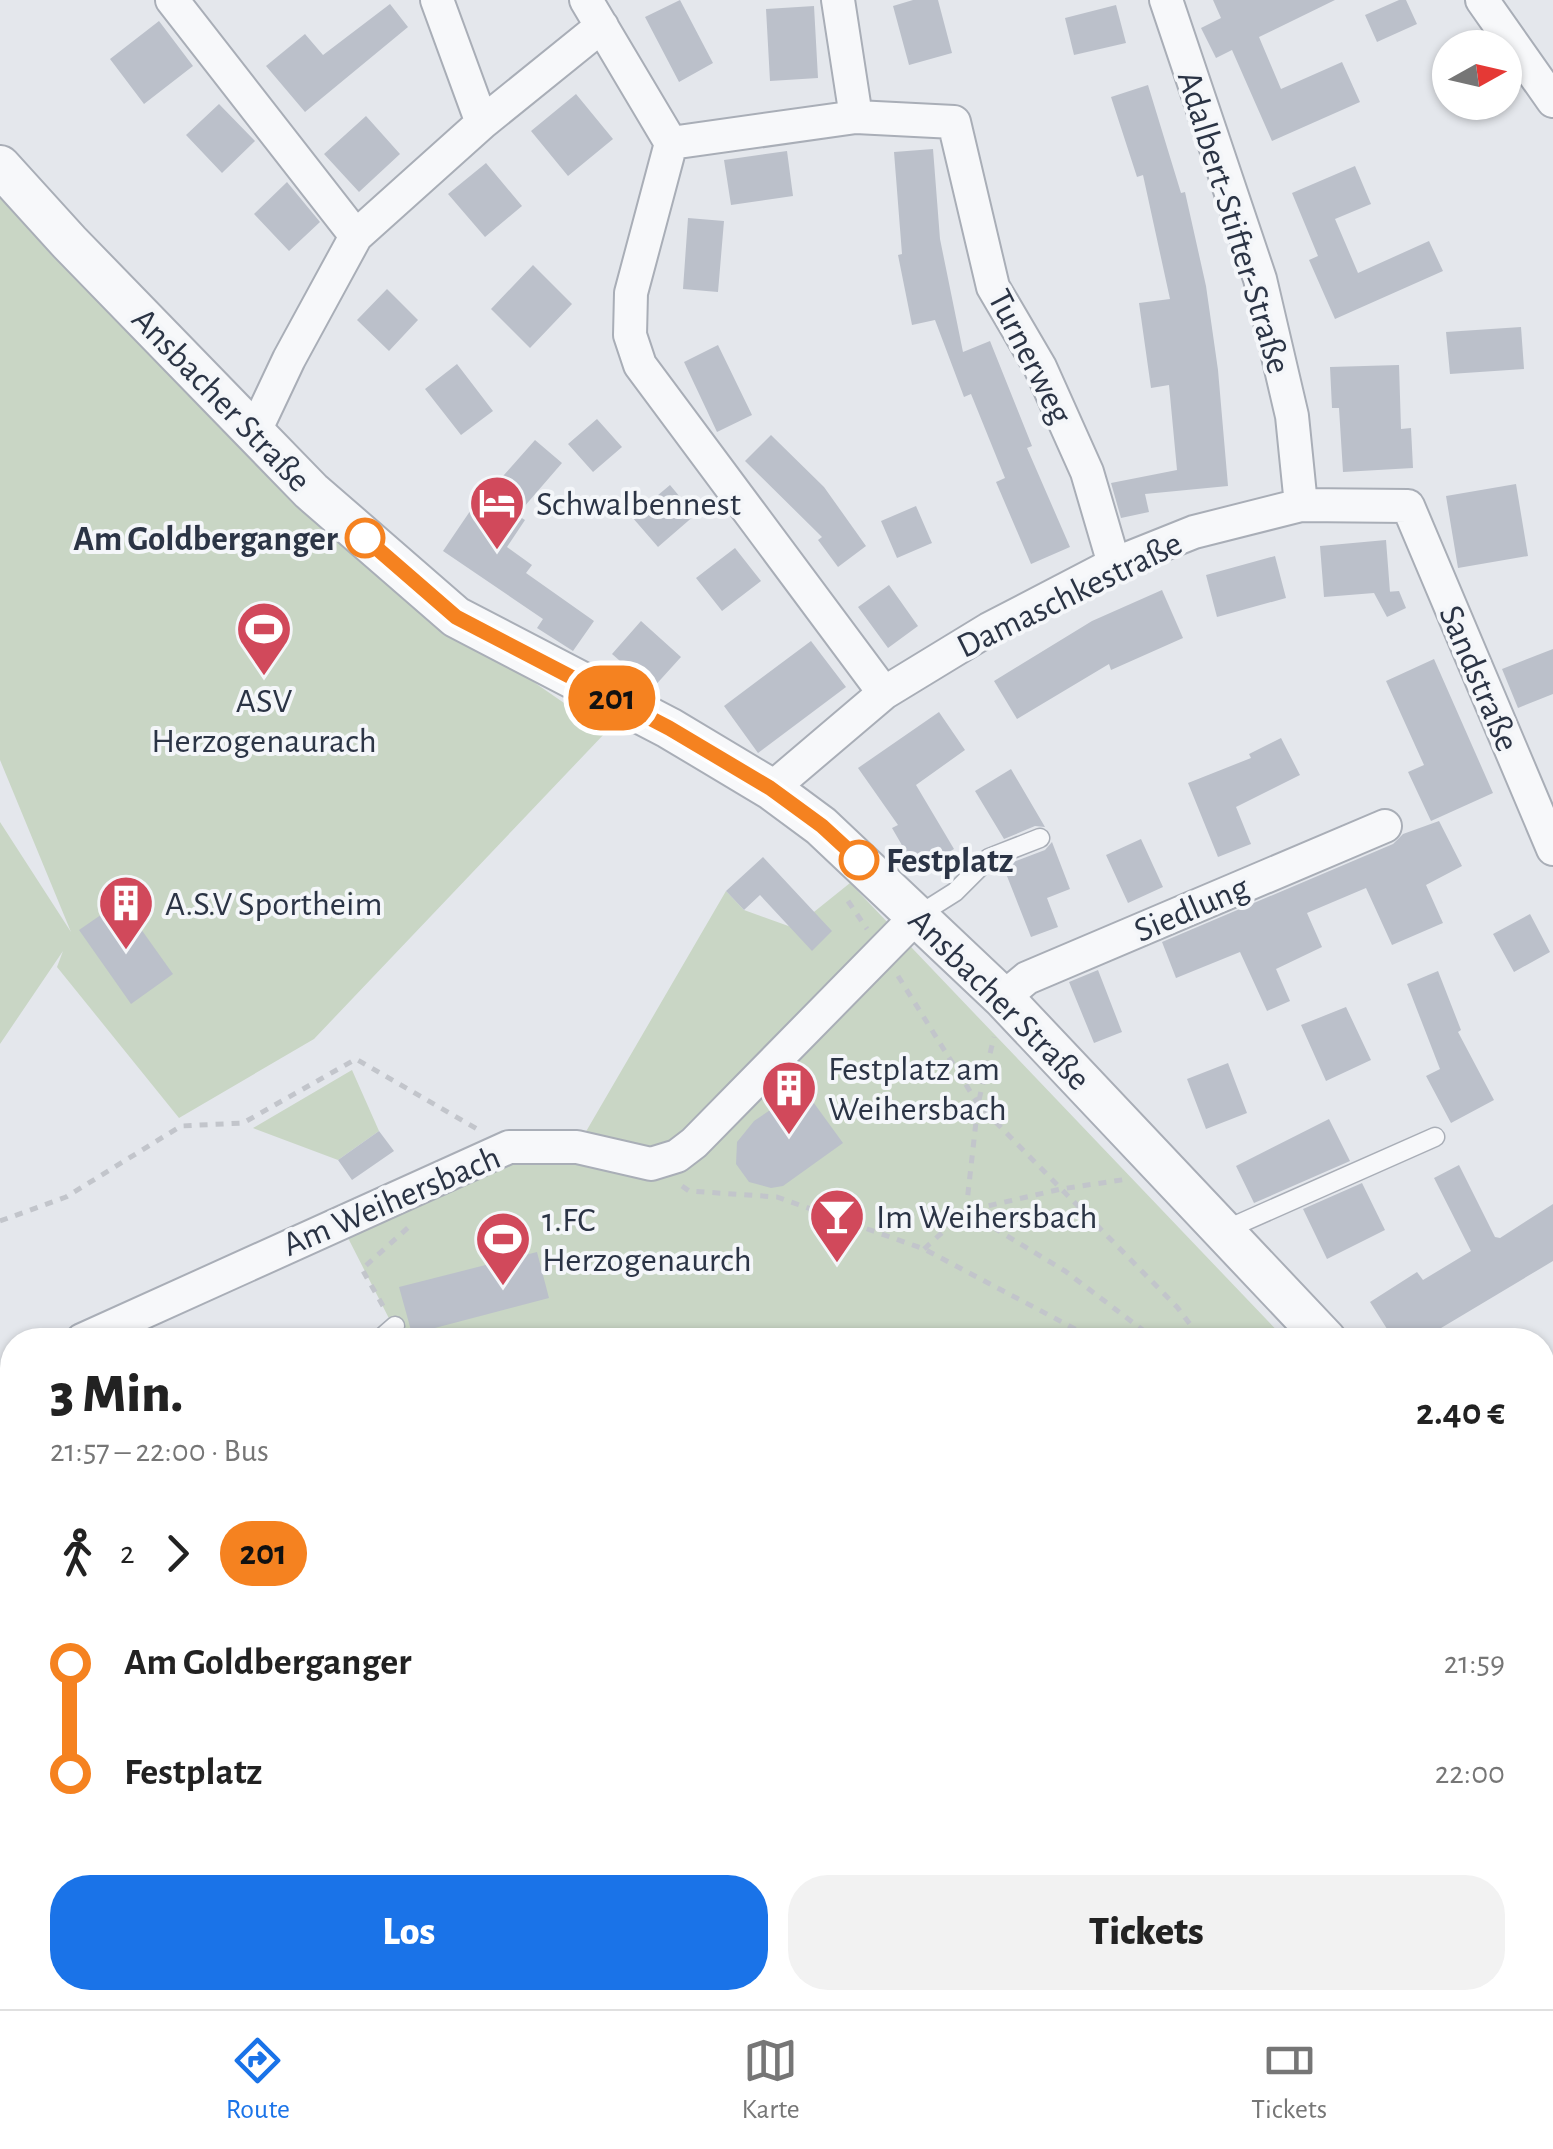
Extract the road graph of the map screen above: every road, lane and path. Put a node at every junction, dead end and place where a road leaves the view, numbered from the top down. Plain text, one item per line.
1 (172, 0) edge
2 (437, 0) edge
3 (838, 0) edge
4 (1166, 0) edge
5 (1482, 0) edge
6 (594, 13) edge
7 (1553, 101) edge
8 (856, 116) junction
9 (482, 124) junction
10 (670, 142) junction
11 (0, 166) edge
12 (356, 236) junction
13 (255, 431) junction
14 (1300, 505) junction
15 (1408, 506) joint
16 (1114, 564) junction
17 (884, 693) junction
18 (770, 788) junction
19 (1385, 826) dead end
20 (1040, 838) dead end
21 (1553, 849) edge
22 (917, 916) junction
23 (882, 951) junction
24 (1003, 998) junction
25 (978, 1104) junction
26 (1435, 1137) dead end
27 (510, 1147) junction
28 (651, 1164) junction
29 (1170, 1173) junction
30 (1060, 1189) junction
31 (966, 1211) junction
32 (0, 1220) edge
33 (1226, 1230) junction
34 (924, 1249) junction
35 (380, 1252) dead end
36 (394, 1326) joint
37 (109, 1328) edge
38 (392, 1328) edge
39 (1073, 1328) edge
40 (1140, 1328) edge
41 (1193, 1328) edge
42 (1315, 1328) edge

1 - 12 street
2 - 9 street
3 - 8 street
4 - 14 street, Adalbert-Stifter-Straße
5 - 7 street
6 - 9 street
6 - 10 street
8 - 10 street, Turnerweg
8 - 16 street, Turnerweg
9 - 12 street
10 - 17 street
11 - 13 street, Ansbacher Straße
12 - 13 street
13 - 18 street, Ansbacher Straße
14 - 15 street, Damaschkestraße
14 - 16 street, Damaschkestraße
15 - 21 street, Sandstraße
16 - 17 street, Damaschkestraße
17 - 18 street, Damaschkestraße
18 - 22 street, Ansbacher Straße
19 - 24 street, Siedlung
20 - 22 lane
22 - 23 street
22 - 24 street, Ansbacher Straße
23 - 25 path
23 - 28 street
24 - 25 path
24 - 29 street, Ansbacher Straße
25 - 30 path
25 - 31 path
26 - 33 lane
27 - 28 street, Am Weihersbach
27 - 32 path
27 - 37 street, Am Weihersbach
28 - 34 path
29 - 30 path
29 - 33 street, Ansbacher Straße
30 - 31 path
30 - 41 path
31 - 34 path
31 - 40 path
33 - 42 street, Ansbacher Straße
34 - 39 path
35 - 36 path
36 - 38 lane

